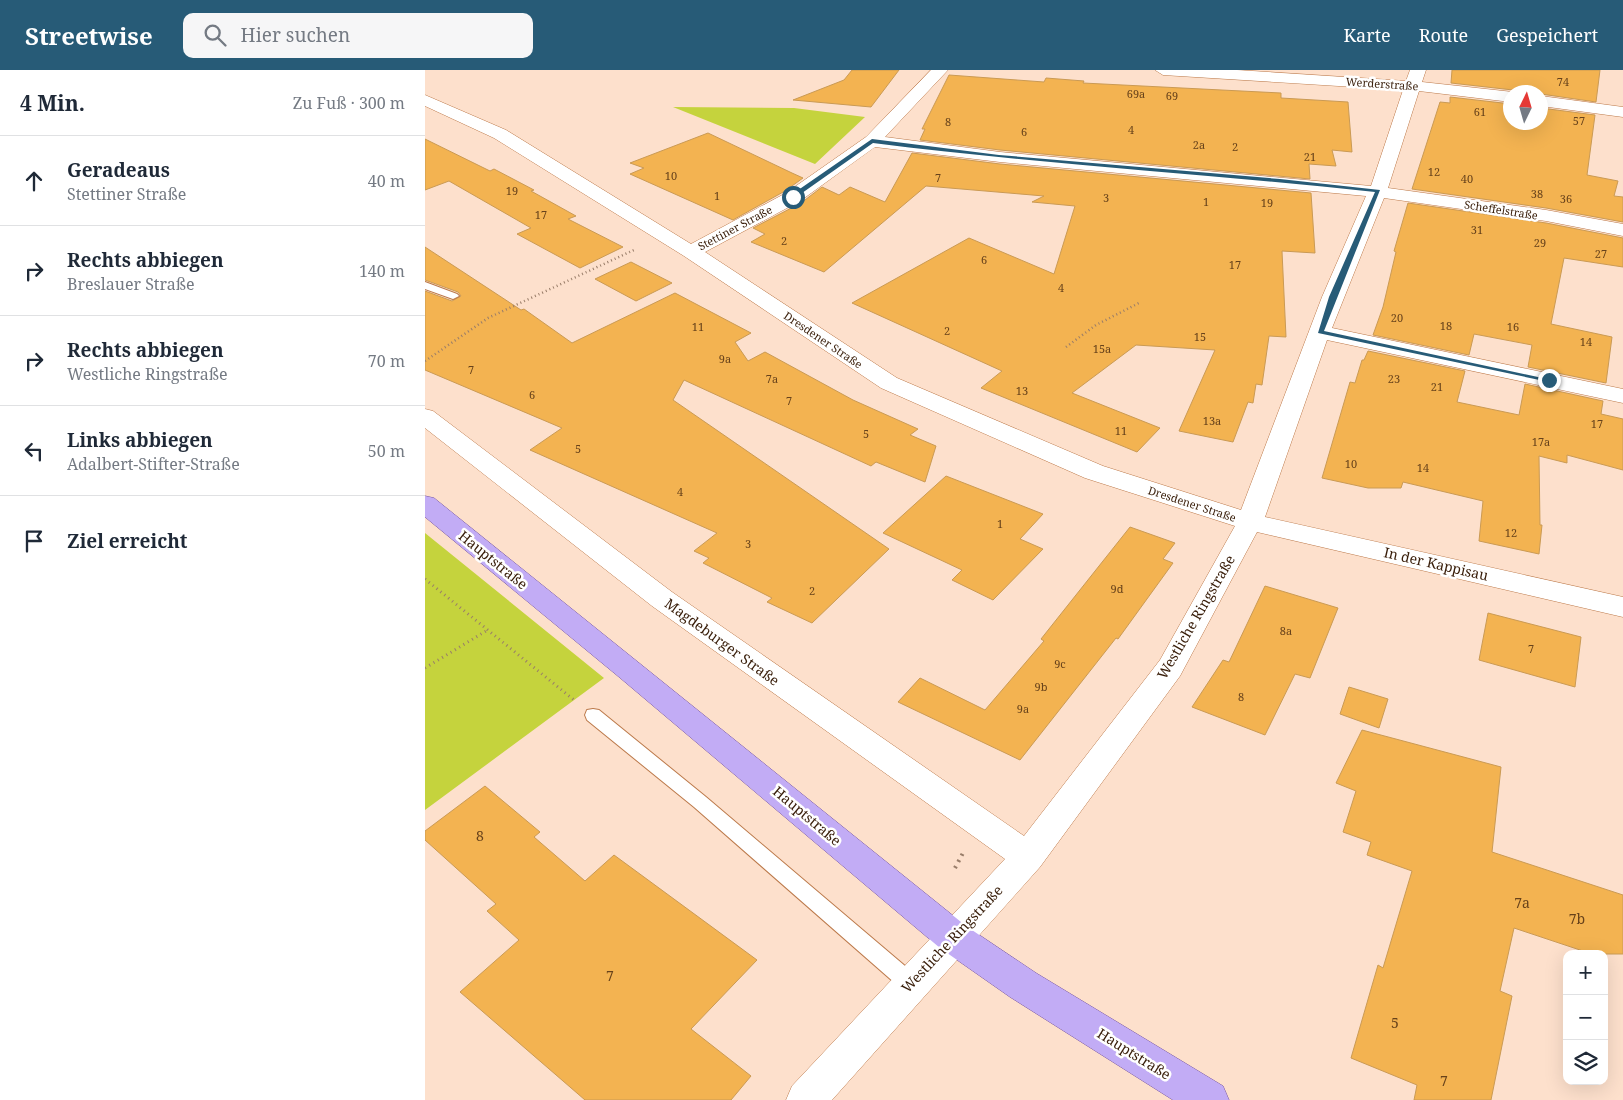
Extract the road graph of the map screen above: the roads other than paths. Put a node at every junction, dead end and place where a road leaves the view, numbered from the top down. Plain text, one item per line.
1 (939, 70) edge
2 (1163, 70) edge
3 (1416, 78) edge
4 (1503, 95) edge
5 (425, 100) edge
6 (1548, 102) edge
7 (1623, 112) edge
8 (872, 141) junction
9 (1378, 191) junction
10 (1623, 230) edge
11 (691, 252) junction
12 (425, 285) edge
13 (453, 296) dead end
14 (1320, 332) junction
15 (1623, 396) edge
16 (425, 416) edge
17 (425, 504) edge
18 (1250, 522) junction
19 (1623, 606) edge
20 (593, 715) road end
21 (1027, 858) junction
22 (953, 937) junction
23 (911, 984) junction
24 (806, 1100) edge
25 (1209, 1100) edge

1 - 8 street, Stettiner Straße
2 - 3 street, Werderstraße
3 - 4 street, Werderstraße
3 - 9 street, Westliche Ringstraße
5 - 11 street, Dresdener Straße
6 - 7 street
8 - 9 street, Scheffelstraße
8 - 11 street, Stettiner Straße
9 - 10 street, Scheffelstraße
9 - 14 street, Westliche Ringstraße
11 - 18 street, Dresdener Straße
12 - 13 lane
14 - 15 street
14 - 18 street, Westliche Ringstraße
16 - 21 street, Magdeburger Straße
17 - 22 main road, Hauptstraße
18 - 19 street, In der Kappisau
18 - 21 street, Westliche Ringstraße
20 - 23 lane
21 - 22 street, Westliche Ringstraße
22 - 23 street, Westliche Ringstraße
22 - 25 main road, Hauptstraße
23 - 24 street, Westliche Ringstraße

